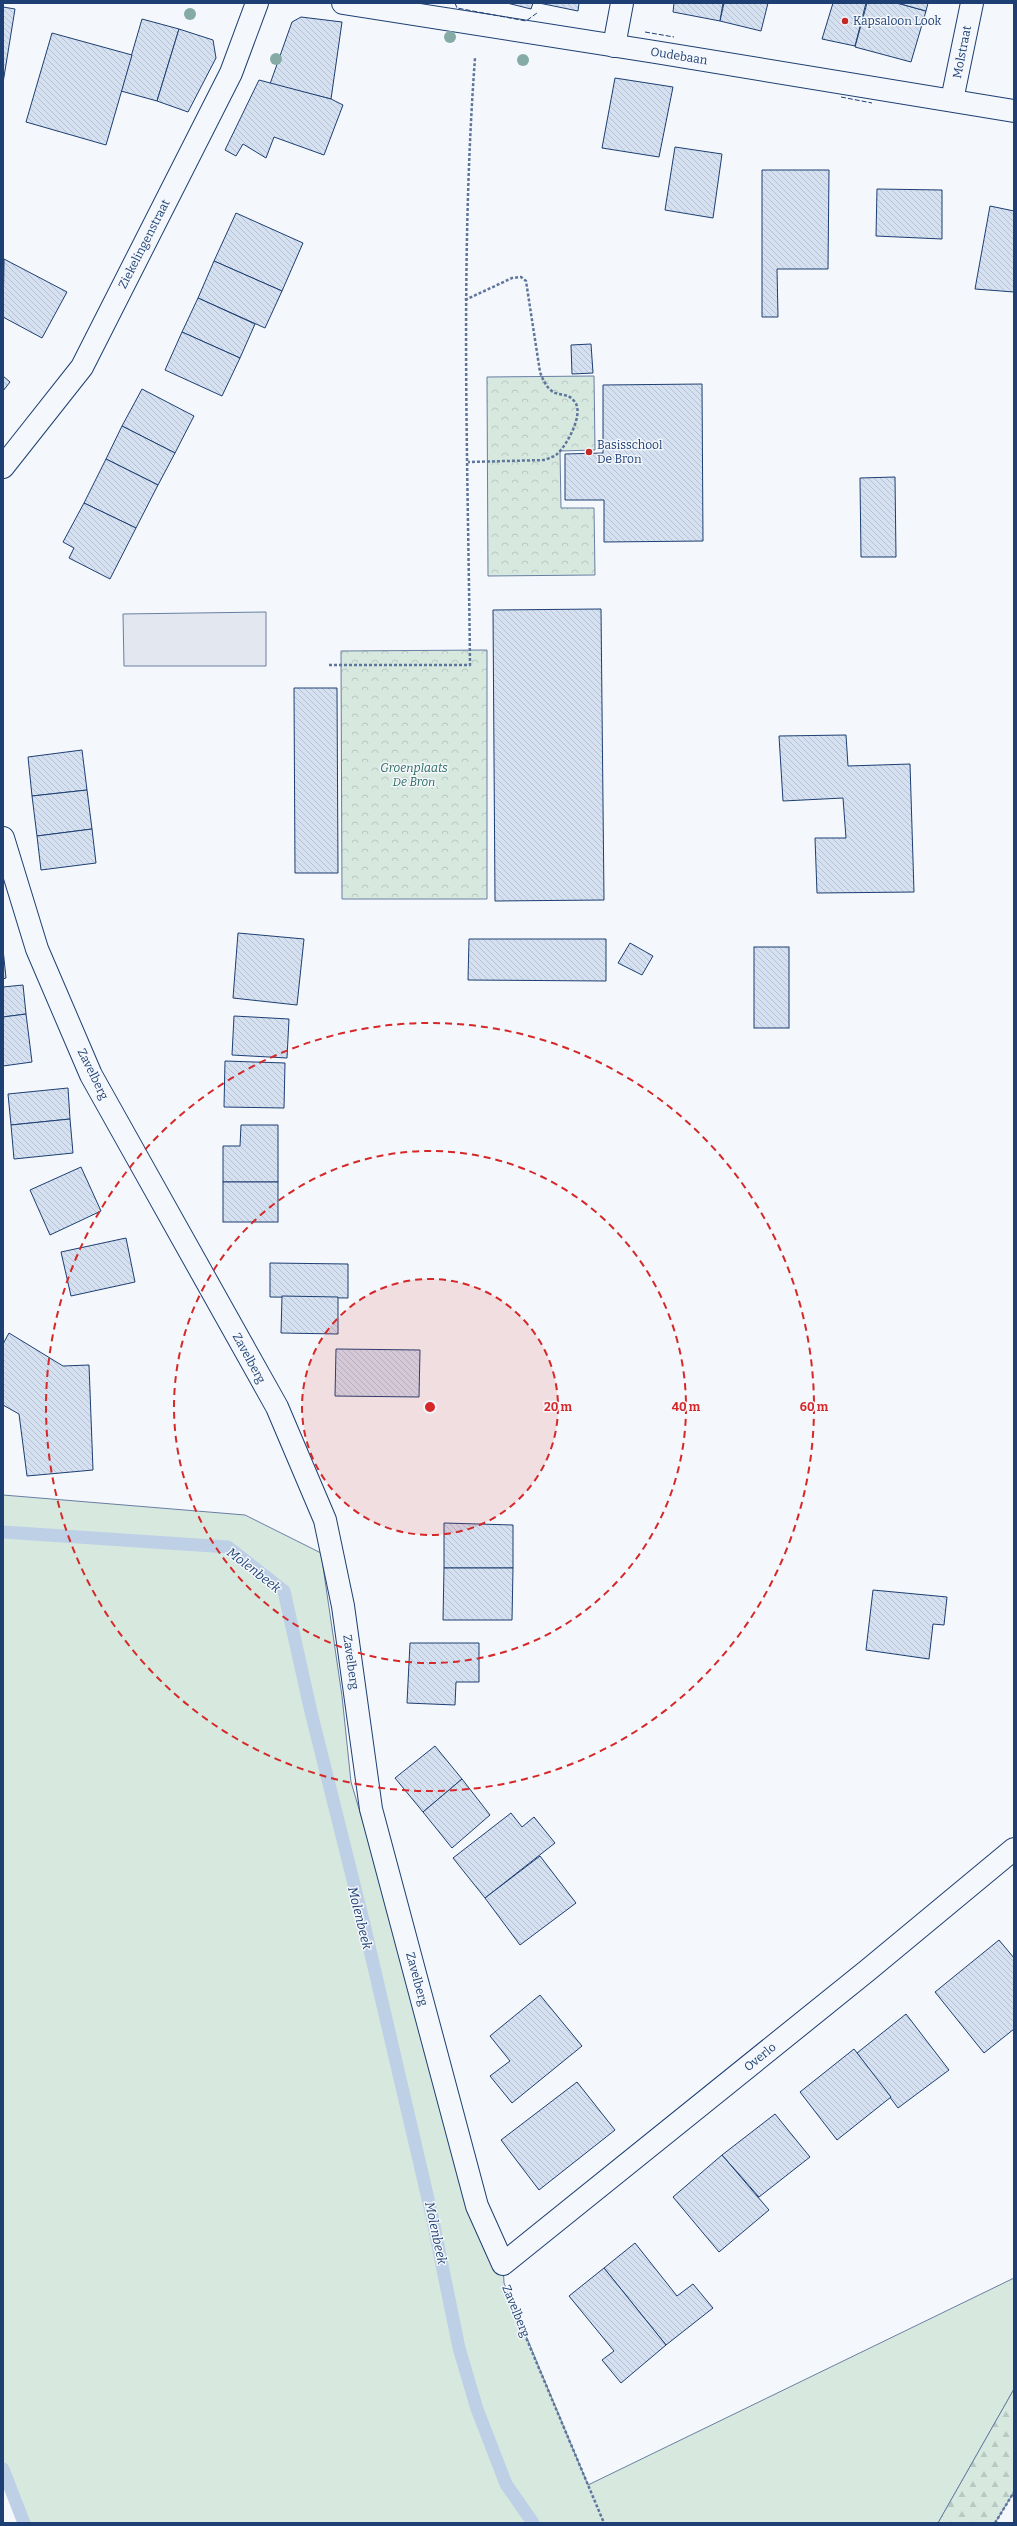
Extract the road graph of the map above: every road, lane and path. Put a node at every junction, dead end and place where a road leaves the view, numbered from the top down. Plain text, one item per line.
1 (257, 3) edge
2 (343, 3) edge
3 (622, 3) edge
4 (972, 3) edge
5 (478, 24) junction
6 (614, 46) junction
7 (952, 100) junction
8 (1014, 111) edge
9 (465, 300) junction
10 (468, 462) junction
11 (3, 467) edge
12 (329, 665) dead end
13 (3, 838) edge
14 (1014, 1849) edge
15 (503, 2264) junction
16 (1014, 2492) edge
17 (604, 2523) edge
18 (995, 2523) edge

1 - 11 street, Ziekelingenstraat
2 - 5 street, Oudebaan
3 - 6 street
4 - 7 street, Molstraat
5 - 6 street, Oudebaan
5 - 9 path
6 - 7 street, Oudebaan
7 - 8 street, Oudebaan
9 - 10 path
9 - 10 path
10 - 12 path
13 - 15 street, Zavelberg
14 - 15 street, Overlo
15 - 17 path, Zavelberg
16 - 18 path

